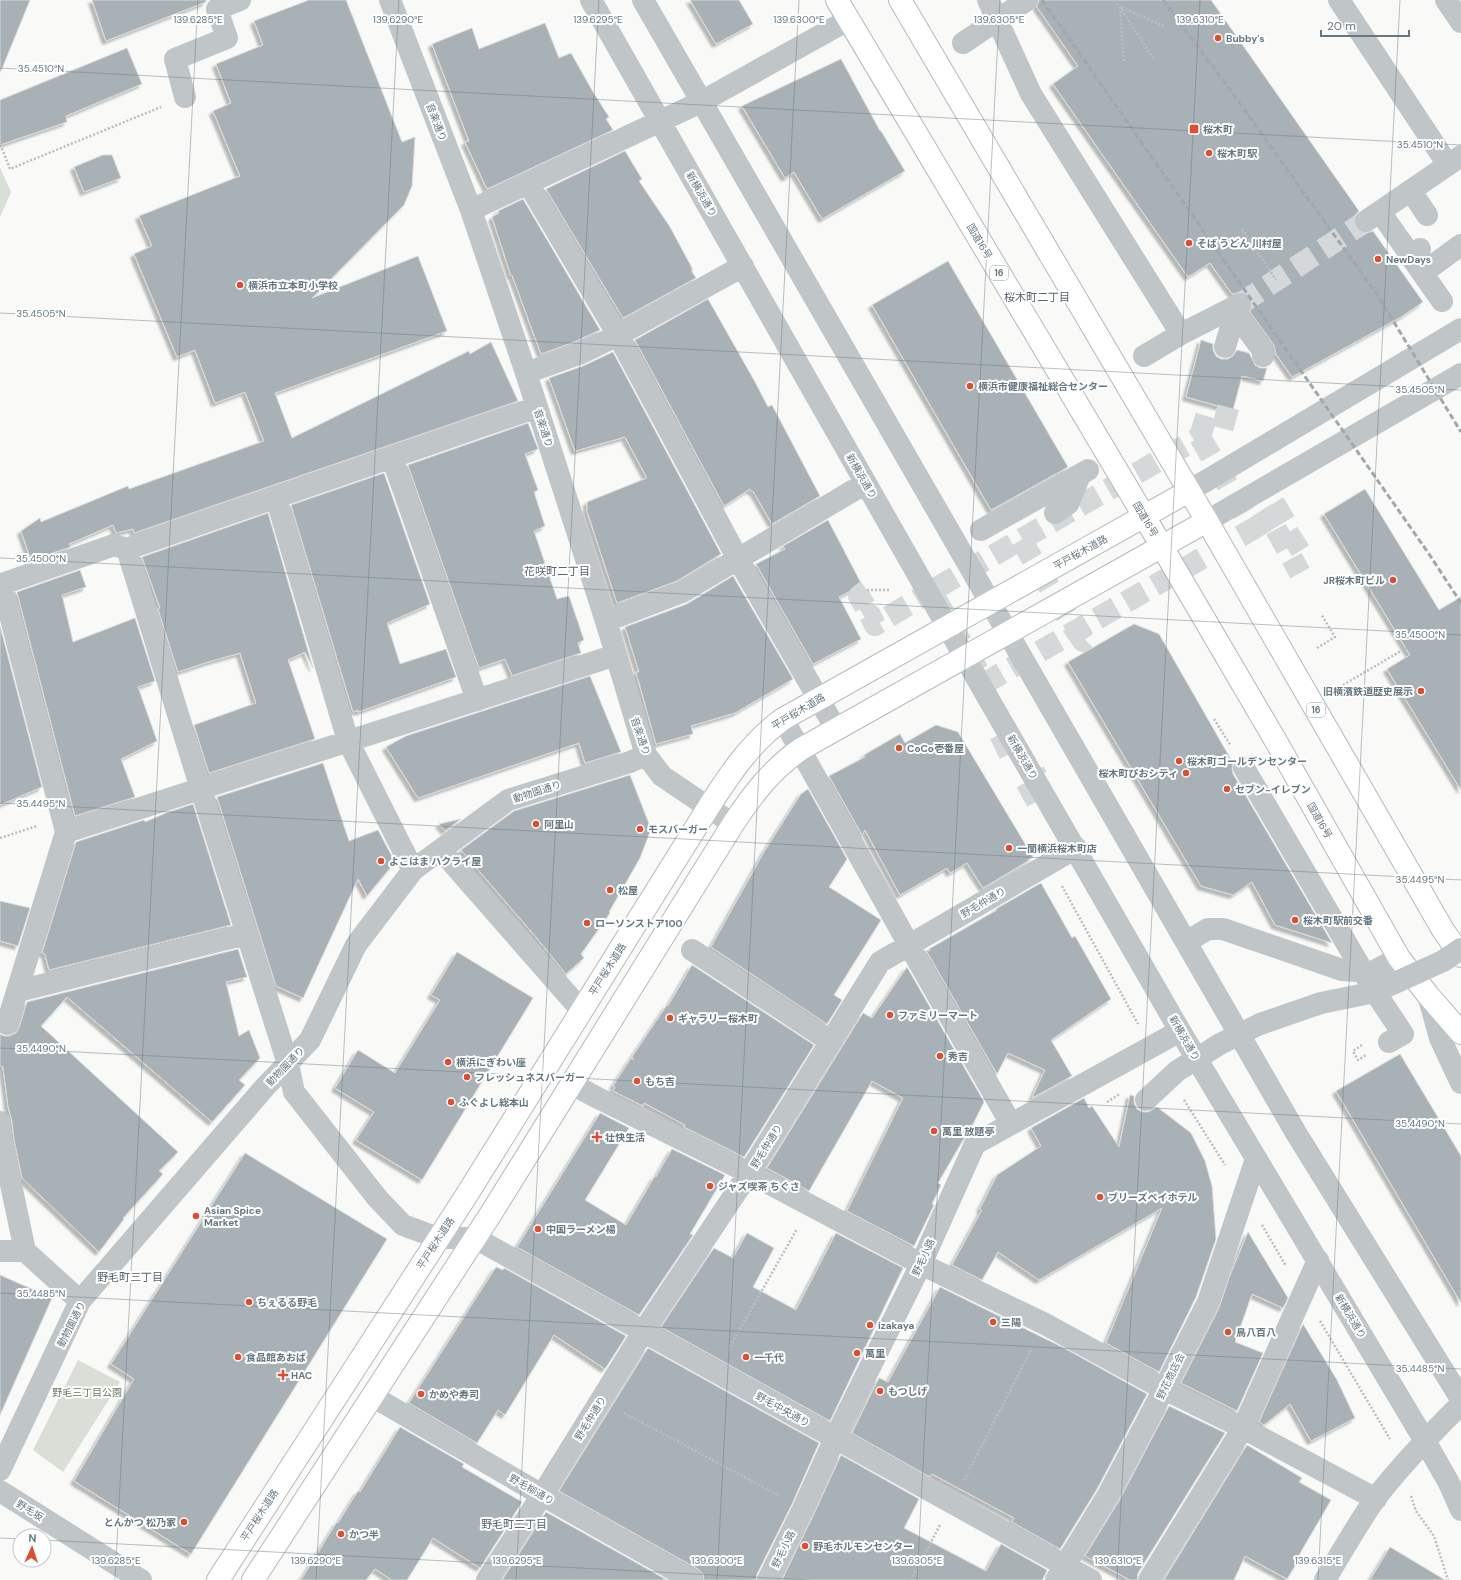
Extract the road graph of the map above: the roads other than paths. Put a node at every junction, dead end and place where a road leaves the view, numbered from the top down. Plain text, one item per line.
1 (240, 0) edge
2 (390, 0) edge
3 (591, 0) edge
4 (643, 0) edge
5 (837, 0) edge
6 (900, 0) edge
7 (988, 0) edge
8 (1027, 0) edge
9 (1339, 0) edge
10 (1446, 0) edge
11 (848, 20) junction
12 (997, 20) junction
13 (1461, 22) edge
14 (963, 44) dead end
15 (185, 97) road end
16 (701, 102) junction
17 (660, 121) junction
18 (1455, 161) edge
19 (528, 183) junction
20 (1411, 191) junction
21 (471, 210) junction
22 (1427, 215) dead end
23 (1461, 245) edge
24 (1415, 252) junction
25 (742, 266) junction
26 (1442, 301) dead end
27 (1236, 309) junction
28 (1461, 330) edge
29 (1181, 334) junction
30 (618, 335) junction
31 (1225, 347) dead end
32 (1144, 356) dead end
33 (1263, 356) dead end
34 (526, 373) junction
35 (1461, 374) edge
36 (537, 406) junction
37 (392, 457) junction
38 (866, 483) junction
39 (1189, 491) junction
40 (276, 497) junction
41 (1055, 512) dead end
42 (1144, 516) junction
43 (1207, 522) junction
44 (992, 530) dead end
45 (1162, 547) junction
46 (127, 549) junction
47 (738, 559) junction
48 (990, 602) junction
49 (606, 621) junction
50 (948, 626) junction
51 (1007, 633) junction
52 (616, 655) junction
53 (965, 657) junction
54 (818, 698) junction
55 (476, 700) junction
56 (783, 719) junction
57 (836, 729) junction
58 (348, 741) junction
59 (800, 750) junction
60 (646, 755) junction
61 (1244, 768) road end
62 (201, 789) junction
63 (708, 808) junction
64 (733, 824) junction
65 (64, 825) junction
66 (1076, 848) junction
67 (441, 850) junction
68 (413, 870) junction
69 (1443, 930) junction
70 (246, 934) junction
71 (1186, 942) junction
72 (1461, 942) edge
73 (909, 945) junction
74 (1461, 949) edge
75 (692, 950) dead end
76 (1461, 956) edge
77 (1399, 958) junction
78 (18, 990) junction
79 (1375, 992) junction
80 (1428, 995) junction
81 (581, 1010) junction
82 (8, 1024) dead end
83 (1180, 1031) junction
84 (1461, 1033) edge
85 (830, 1042) junction
86 (1390, 1042) dead end
87 (288, 1064) junction
88 (1461, 1083) edge
89 (572, 1084) junction
90 (1146, 1100) dead end
91 (0, 1122) edge
92 (1011, 1124) junction
93 (1256, 1159) junction
94 (749, 1173) junction
95 (438, 1238) junction
96 (475, 1238) junction
97 (0, 1251) edge
98 (25, 1251) junction
99 (1318, 1260) junction
100 (921, 1264) junction
101 (80, 1301) junction
102 (643, 1332) junction
103 (1164, 1389) junction
104 (372, 1396) junction
105 (1461, 1399) edge
106 (1461, 1404) edge
107 (1243, 1428) junction
108 (835, 1438) junction
109 (1425, 1441) junction
110 (0, 1470) edge
111 (0, 1492) edge
112 (542, 1496) junction
113 (1376, 1499) junction
114 (1461, 1510) edge
115 (1061, 1573) edge
116 (141, 1580) edge
117 (218, 1580) edge
118 (253, 1580) edge
119 (487, 1580) edge
120 (692, 1580) edge
121 (768, 1580) edge
122 (1092, 1580) edge
123 (1149, 1580) edge
124 (1325, 1580) edge

1 - 15 street
2 - 21 street, 音楽通り
3 - 17 street, 新横浜通り
4 - 16 street
5 - 11 main road, 国道16号 / 16
6 - 39 main road, 16
7 - 12 street
8 - 12 street
9 - 18 street
10 - 13 street
11 - 16 street
11 - 42 main road, 国道16号 / 16
12 - 14 street
12 - 29 street
16 - 17 street
16 - 48 street
17 - 19 street
17 - 25 street, 新横浜通り
18 - 20 street
19 - 21 street
19 - 30 street
20 - 22 street
20 - 24 street
21 - 34 street, 音楽通り
23 - 24 street
24 - 26 street
25 - 30 street
25 - 38 street, 新横浜通り
27 - 29 street
27 - 31 street
27 - 33 street
28 - 39 street
29 - 32 street
30 - 34 street
30 - 47 street
34 - 36 street, 音楽通り
35 - 43 street
36 - 37 street
36 - 49 street, 音楽通り
37 - 40 street
37 - 55 street
38 - 47 street
38 - 50 street, 新横浜通り
39 - 42 main road, 平戸桜木道路
39 - 43 main road, 16
40 - 46 street
40 - 58 street
41 - 44 street
42 - 45 main road, 国道16号 / 16
42 - 48 main road, 平戸桜木道路
43 - 45 main road
43 - 69 main road, 16
45 - 51 main road
45 - 77 main road, 国道16号 / 16
46 - 62 street
46 - 65 street
47 - 49 street
47 - 54 street
48 - 50 main road, 平戸桜木道路
48 - 51 street
49 - 52 street, 音楽通り
50 - 53 street, 新横浜通り
50 - 54 main road, 平戸桜木道路
51 - 53 main road
51 - 71 street
52 - 55 street
52 - 60 street, 音楽通り
53 - 57 main road
53 - 66 street, 新横浜通り
54 - 56 main road, 平戸桜木道路
54 - 57 street
55 - 58 street
56 - 59 street
56 - 63 main road, 平戸桜木道路
57 - 59 main road
58 - 62 street
58 - 68 street
59 - 64 main road
59 - 73 street
60 - 63 street, 音楽通り
60 - 67 street, 動物園通り
61 - 79 street, bridge
62 - 65 street
62 - 70 street
63 - 64 street, 音楽通り
63 - 81 main road, 平戸桜木道路
64 - 89 main road
65 - 78 street
66 - 73 street, 野毛仲通り
66 - 83 street, 新横浜通り
67 - 68 street, 動物園通り
67 - 81 street
68 - 87 street, 動物園通り
69 - 72 street
69 - 76 main road, 16
70 - 78 street
70 - 87 street
71 - 77 street
71 - 105 street
73 - 85 street, 野毛仲通り
73 - 92 street
74 - 79 street, bridge
75 - 85 street
77 - 80 main road, 国道16号 / 16
78 - 82 street
79 - 86 street, bridge
79 - 90 street, bridge
80 - 84 main road, 国道16号 / 16
80 - 88 street
81 - 95 main road, 平戸桜木道路
83 - 92 street, 野毛小路
83 - 93 street, 新横浜通り
85 - 94 street, 野毛仲通り
87 - 95 street
87 - 101 street, 動物園通り
89 - 94 street
89 - 96 main road
91 - 98 street
92 - 100 street, 野毛小路
93 - 99 street, 新横浜通り
93 - 103 street, 野花商店会
94 - 100 street
94 - 102 street, 野毛仲通り
95 - 96 street
95 - 117 main road, 平戸桜木道路
96 - 102 street, 野毛中央通り
96 - 104 main road
97 - 98 street
98 - 101 street
99 - 107 street
99 - 109 street, 新横浜通り
100 - 103 street
100 - 108 street, 野毛小路
101 - 110 street, 動物園通り
102 - 108 street, 野毛中央通り
102 - 112 street, 野毛仲通り
103 - 107 street
103 - 115 street, 野花商店会
104 - 112 street, 野毛柳通り
104 - 118 main road
106 - 109 street
107 - 113 street
107 - 123 street
108 - 115 street, 野毛中央通り
108 - 121 street, 野毛小路
109 - 113 street
109 - 114 street, 新横浜通り
111 - 116 street, 野毛坂
112 - 119 street, 野毛仲通り
112 - 120 street, 野毛柳通り
113 - 124 street
115 - 122 street, 野毛中央通り

